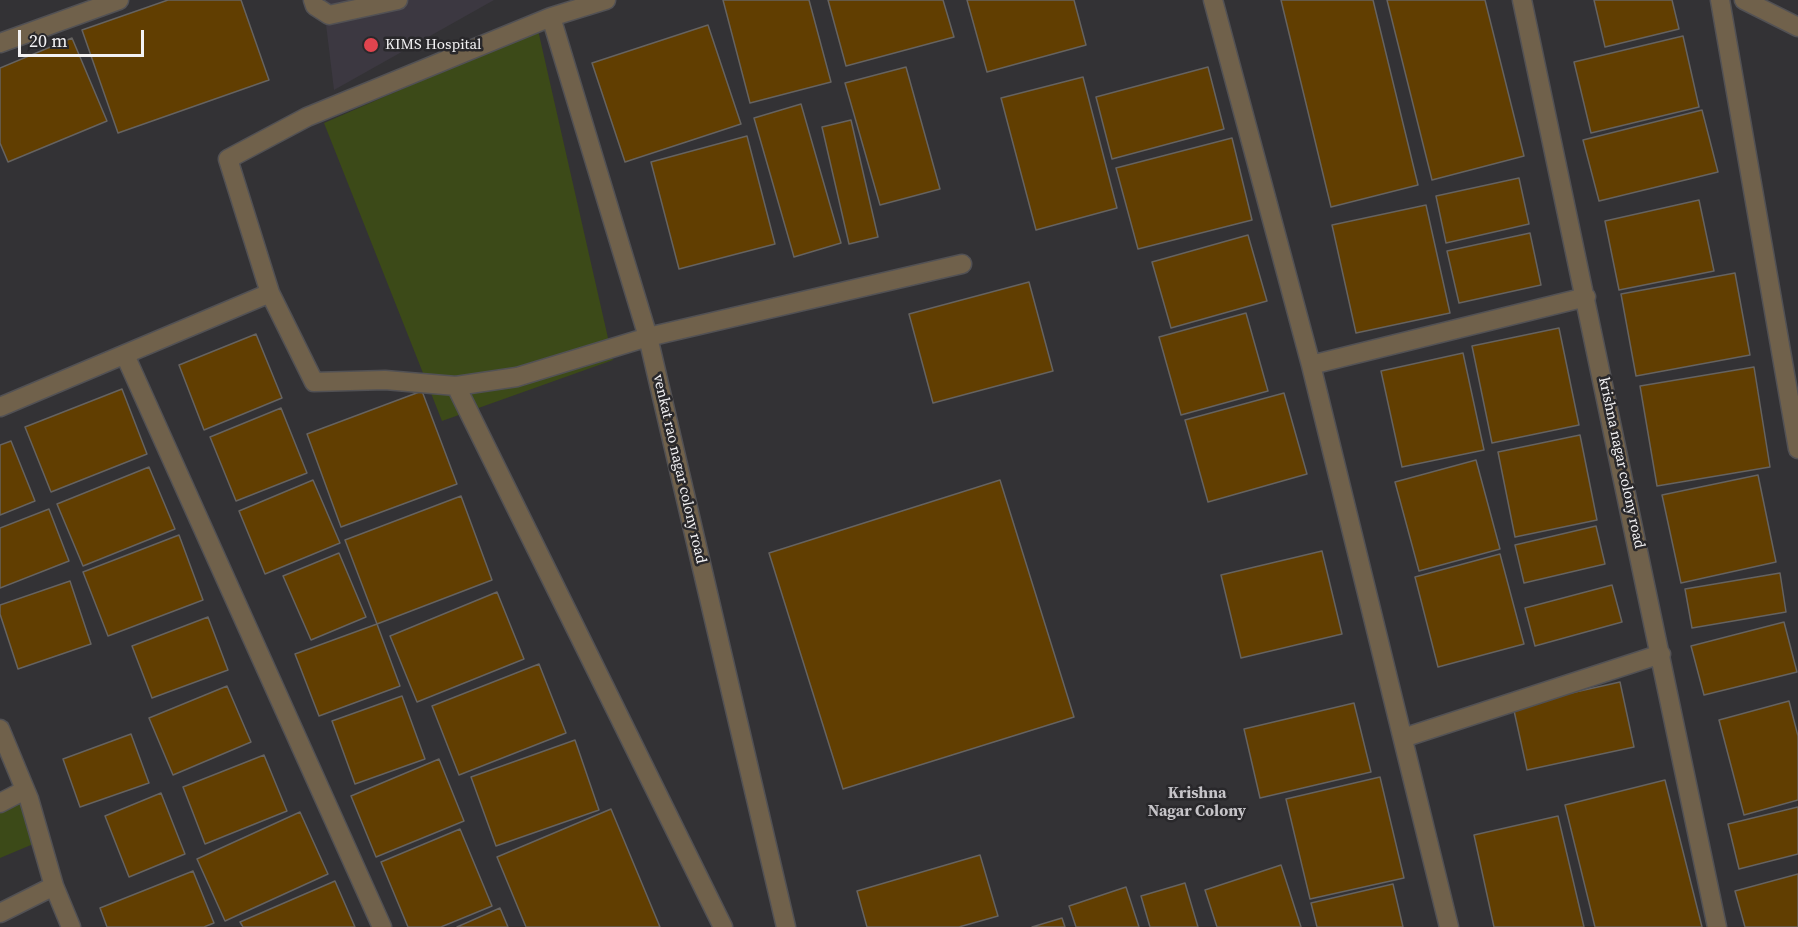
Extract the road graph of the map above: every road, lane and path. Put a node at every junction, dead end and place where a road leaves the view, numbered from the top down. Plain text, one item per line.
1 (119, 0) edge
2 (313, 0) edge
3 (398, 0) edge
4 (606, 0) edge
5 (1213, 0) edge
6 (1522, 0) edge
7 (1720, 0) edge
8 (1744, 0) edge
9 (551, 17) junction
10 (1798, 27) edge
11 (0, 43) edge
12 (962, 264) dead end
13 (270, 293) junction
14 (1586, 297) junction
15 (648, 337) junction
16 (125, 355) junction
17 (1311, 365) junction
18 (456, 386) junction
19 (0, 407) edge
20 (1798, 449) edge
21 (1661, 654) junction
22 (0, 729) edge
23 (1403, 738) junction
24 (25, 790) junction
25 (0, 803) edge
26 (54, 886) junction
27 (0, 912) edge
28 (71, 927) edge
29 (382, 927) edge
30 (723, 927) edge
31 (786, 927) edge
32 (1449, 927) edge
33 (1717, 927) edge

1 - 11 street
2 - 3 street
4 - 9 street
5 - 17 street
6 - 14 street, krishna nagar colony road
7 - 20 street
8 - 10 street
9 - 13 street
9 - 15 street, venkat rao nagar colony road
12 - 15 street
13 - 16 street
13 - 18 street
14 - 17 street
14 - 21 street, krishna nagar colony road
15 - 18 street
15 - 31 street, venkat rao nagar colony road
16 - 19 street
16 - 29 street
17 - 23 street
18 - 30 street
21 - 23 street
21 - 33 street, krishna nagar colony road
22 - 24 street
23 - 32 street
24 - 25 street
24 - 26 street
26 - 27 street
26 - 28 street

